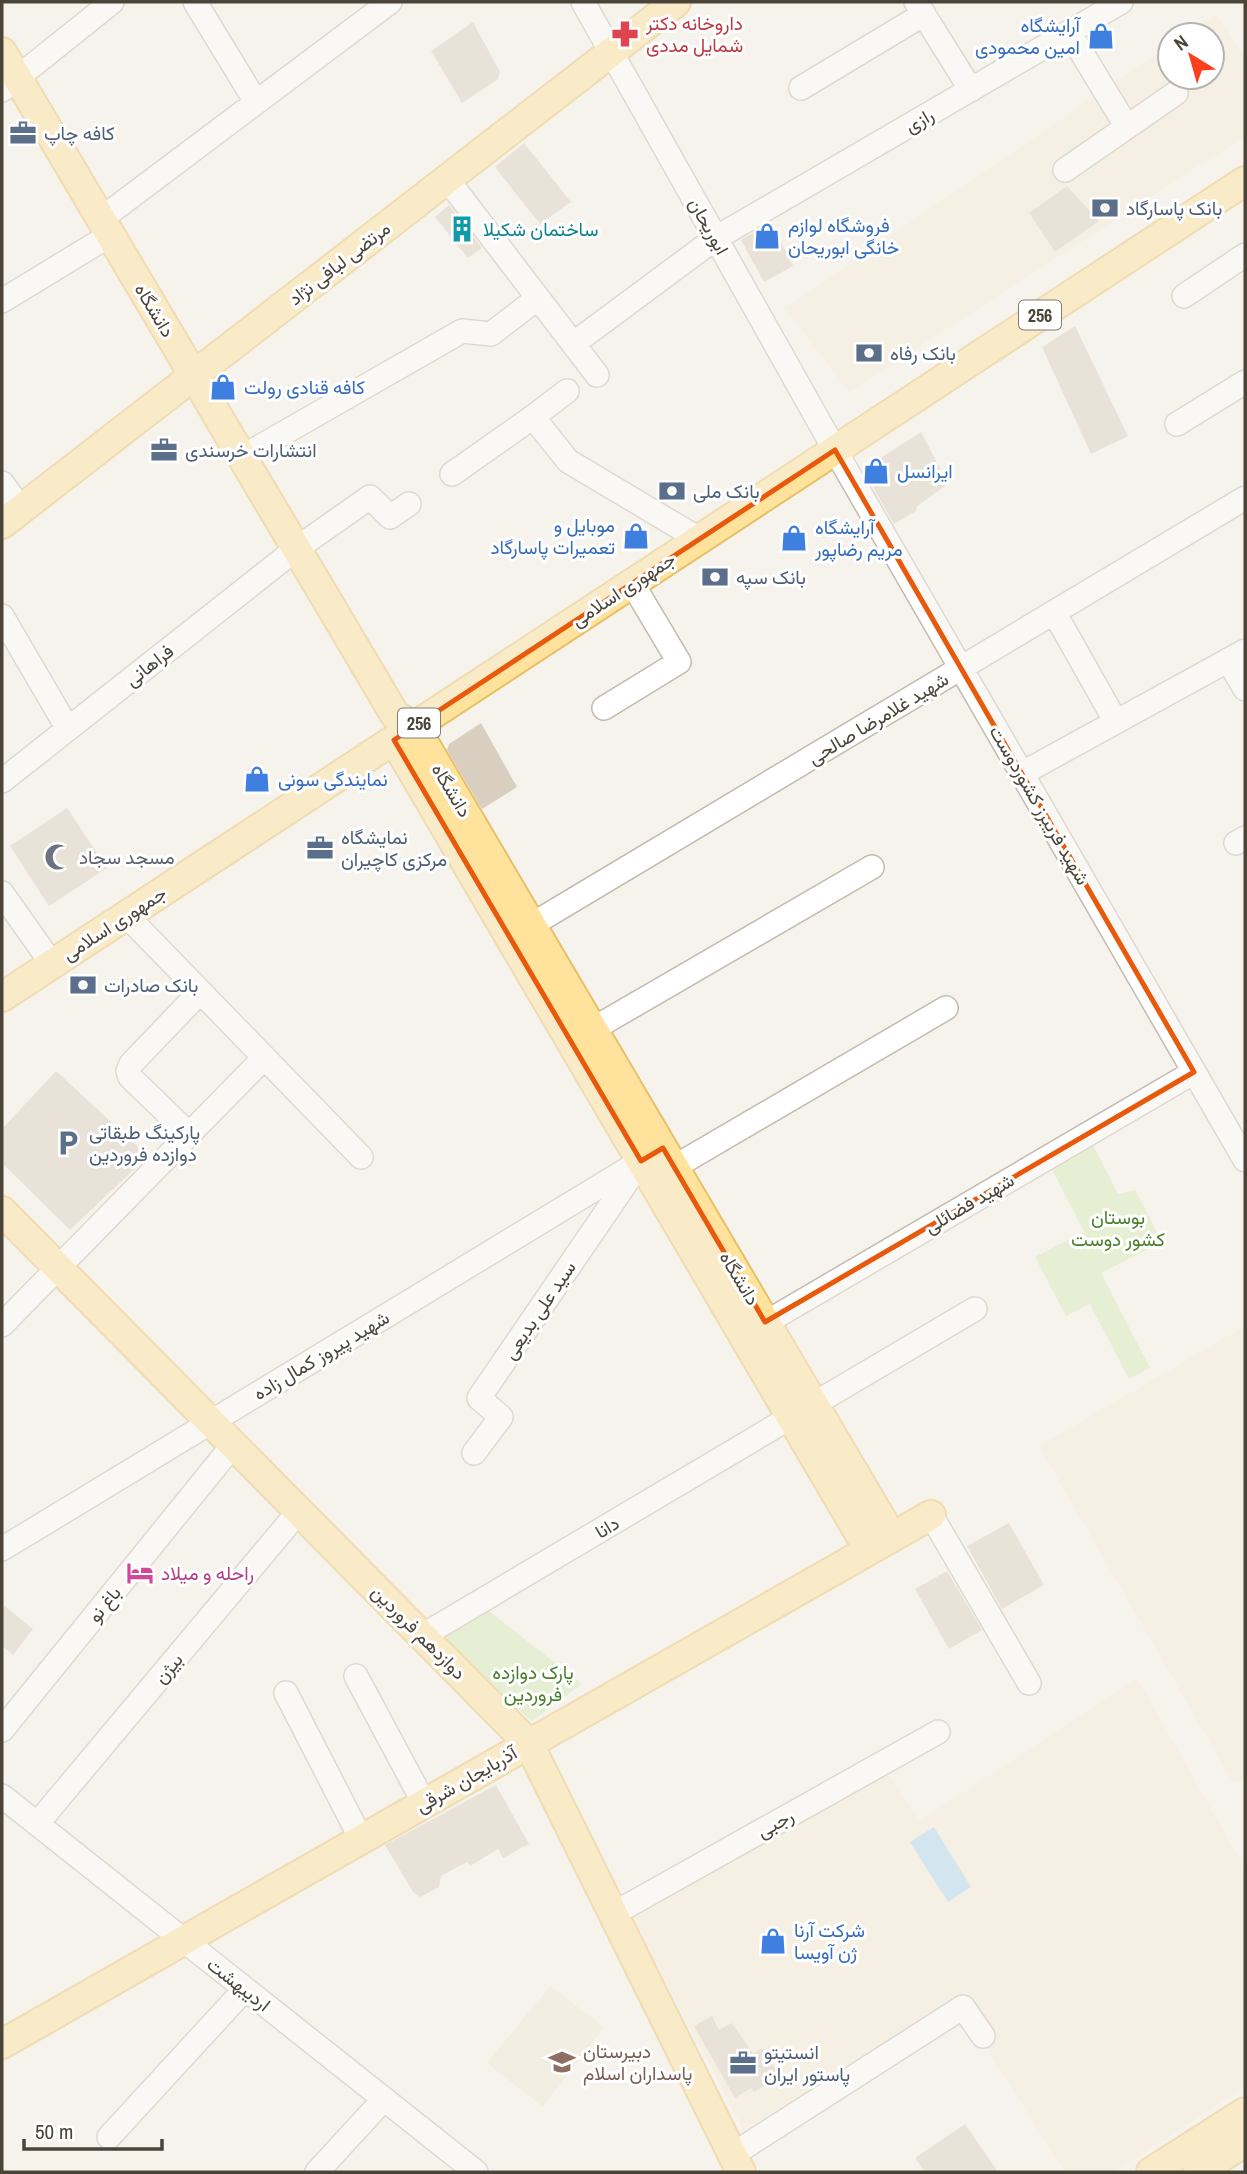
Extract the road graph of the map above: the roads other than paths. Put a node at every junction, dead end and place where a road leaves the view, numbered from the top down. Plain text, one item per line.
1 (112, 2) edge
2 (195, 2) edge
3 (390, 2) edge
4 (583, 2) edge
5 (676, 2) edge
6 (1121, 2) edge
7 (920, 8) edge
8 (1069, 32) junction
9 (2, 52) edge
10 (611, 52) junction
11 (9, 84) edge
12 (801, 88) dead end
13 (971, 90) junction
14 (1176, 93) dead end
15 (256, 102) junction
16 (1127, 127) junction
17 (1065, 170) dead end
18 (447, 179) junction
19 (1245, 181) edge
20 (106, 227) junction
21 (716, 239) junction
22 (1245, 255) edge
23 (1184, 296) dead end
24 (538, 298) junction
25 (2, 301) edge
26 (573, 344) junction
27 (194, 375) junction
28 (597, 375) dead end
29 (1245, 382) edge
30 (567, 391) dead end
31 (533, 417) junction
32 (1177, 424) dead end
33 (835, 450) junction
34 (242, 457) junction
35 (452, 474) dead end
36 (2, 483) edge
37 (1245, 498) edge
38 (409, 504) dead end
39 (11, 516) edge
40 (699, 539) junction
41 (296, 549) junction
42 (632, 583) junction
43 (1054, 612) junction
44 (2, 616) edge
45 (1237, 656) edge
46 (961, 668) junction
47 (1245, 689) edge
48 (604, 708) dead end
49 (1116, 722) junction
50 (68, 729) junction
51 (404, 733) junction
52 (1021, 774) junction
53 (2, 781) edge
54 (872, 867) dead end
55 (2, 892) edge
56 (126, 915) junction
57 (521, 932) junction
58 (51, 964) junction
59 (200, 992) junction
60 (2, 997) edge
61 (946, 1008) dead end
62 (583, 1037) junction
63 (264, 1058) junction
64 (1194, 1072) junction
65 (189, 1134) junction
66 (361, 1157) dead end
67 (1245, 1160) edge
68 (658, 1164) junction
69 (2, 1211) edge
70 (58, 1268) junction
71 (975, 1308) dead end
72 (2, 1325) edge
73 (754, 1329) junction
74 (802, 1411) junction
75 (210, 1422) junction
76 (233, 1445) junction
77 (474, 1452) dead end
78 (299, 1511) junction
79 (931, 1515) joint
80 (881, 1543) junction
81 (2, 1549) edge
82 (422, 1636) junction
83 (356, 1676) dead end
84 (1029, 1683) dead end
85 (286, 1693) dead end
86 (2, 1730) edge
87 (938, 1732) dead end
88 (528, 1744) junction
89 (424, 1803) junction
90 (6, 1806) edge
91 (37, 1824) junction
92 (361, 1839) junction
93 (613, 1914) junction
94 (184, 1941) junction
95 (245, 1989) junction
96 (983, 2036) dead end
97 (2, 2045) edge
98 (384, 2099) junction
99 (1245, 2112) edge
100 (109, 2137) dead end
101 (1245, 2142) edge
102 (737, 2164) edge
103 (317, 2172) edge
104 (476, 2172) edge
105 (1151, 2172) edge
106 (1198, 2172) edge

1 - 11 street
2 - 15 street
3 - 15 street
4 - 10 street, ابوریحان
5 - 10 main road, مرتضی لبافی نژاد
6 - 8 street, رازی
7 - 12 street
7 - 13 street
8 - 13 street, رازی
8 - 16 street
9 - 11 main road, دانشگاه
10 - 18 main road, مرتضی لبافی نژاد
10 - 21 street, ابوریحان
11 - 20 main road, دانشگاه
13 - 21 street, رازی
14 - 16 street
15 - 20 street
16 - 17 street
18 - 24 street
18 - 27 main road, مرتضی لبافی نژاد
19 - 33 main road, جمهوری اسلامی / 256
20 - 25 street
20 - 27 main road, دانشگاه
21 - 26 street, رازی
21 - 33 street, ابوریحان
22 - 23 street
24 - 26 street
24 - 34 street
26 - 28 street
27 - 34 main road, دانشگاه
27 - 39 main road, مرتضی لبافی نژاد
29 - 32 street
30 - 31 street
31 - 35 street
31 - 40 street
33 - 40 main road, جمهوری اسلامی / 256
33 - 46 street, شهید فریبرز کشوردوست
34 - 41 main road, دانشگاه
36 - 39 street
37 - 43 street, شهید غلامرضا صالحی
38 - 41 street, فراهانی
40 - 42 main road, جمهوری اسلامی / 256
41 - 50 street, فراهانی
41 - 51 main road, دانشگاه
42 - 48 street
42 - 51 main road, جمهوری اسلامی / 256
43 - 46 street, شهید غلامرضا صالحی
43 - 49 street
44 - 50 street
45 - 47 street
45 - 49 street
46 - 52 street, شهید فریبرز کشوردوست
46 - 57 street, شهید غلامرضا صالحی
49 - 52 street
50 - 53 street, فراهانی
51 - 56 main road, جمهوری اسلامی / 256
51 - 57 main road, دانشگاه
52 - 64 street, شهید فریبرز کشوردوست
54 - 62 street
55 - 58 street
56 - 58 main road, جمهوری اسلامی / 256
56 - 59 street
57 - 62 main road, دانشگاه
58 - 60 main road, جمهوری اسلامی / 256
59 - 63 street
59 - 65 street
61 - 68 street, شهید پیروز کمال زاده
62 - 68 main road, دانشگاه
63 - 65 street
63 - 66 street
64 - 67 street, شهید فریبرز کشوردوست
64 - 73 street, شهید فضائلی
65 - 70 street
68 - 73 main road, دانشگاه
68 - 75 street, شهید پیروز کمال زاده
68 - 77 street, سید علی بدیعی
69 - 70 main road, دوازدهم فروردین
70 - 72 street
70 - 75 main road, دوازدهم فروردین
71 - 74 street, دانا
73 - 74 main road, دانشگاه
74 - 80 main road, دانشگاه
74 - 82 street, دانا
75 - 76 main road, دوازدهم فروردین
75 - 81 street, شهید پیروز کمال زاده
76 - 78 main road, دوازدهم فروردین
76 - 86 street, باغ نو
78 - 82 main road, دوازدهم فروردین
78 - 91 street, بیژن
79 - 80 main road, آذربایجان شرقی
79 - 84 street
80 - 88 main road, آذربایجان شرقی
82 - 88 main road, دوازدهم فروردین
83 - 89 street
85 - 92 street
87 - 93 street, رجبی
88 - 89 main road, آذربایجان شرقی
88 - 93 main road, دوازدهم فروردین
89 - 92 main road, آذربایجان شرقی
90 - 91 street, اردیبهشت
91 - 94 street, اردیبهشت
92 - 94 main road, آذربایجان شرقی
93 - 102 main road, دوازدهم فروردین
94 - 95 street, اردیبهشت
94 - 97 main road, آذربایجان شرقی
95 - 98 street, اردیبهشت
95 - 100 street
96 - 102 street
98 - 103 street
98 - 104 street, اردیبهشت
99 - 105 main road
101 - 106 main road

